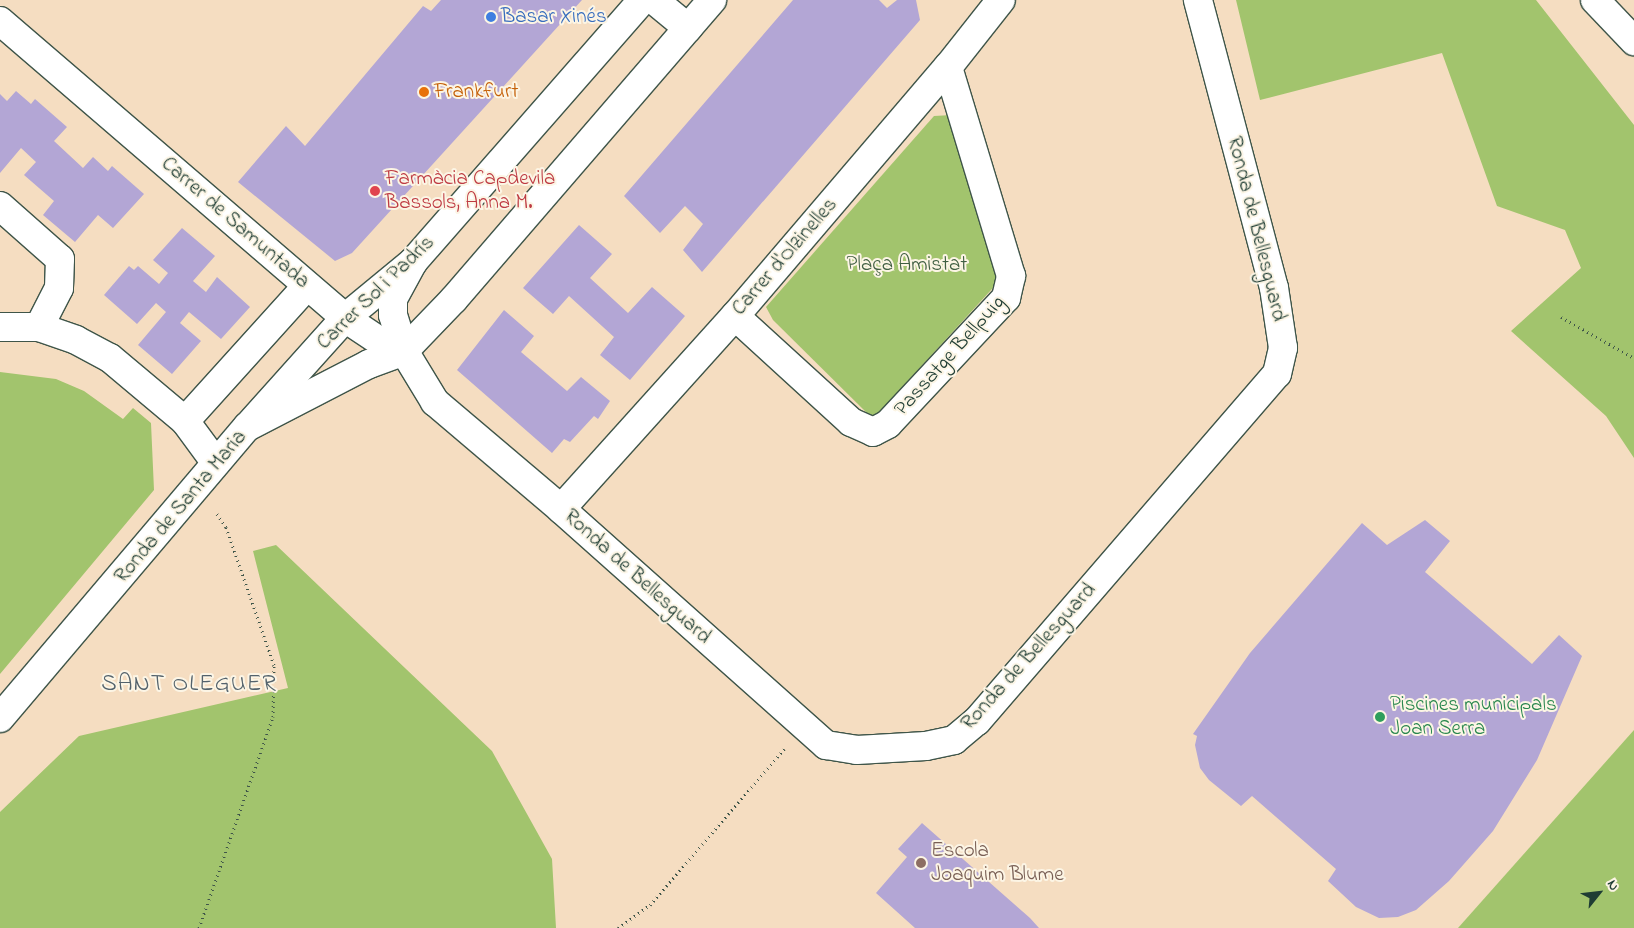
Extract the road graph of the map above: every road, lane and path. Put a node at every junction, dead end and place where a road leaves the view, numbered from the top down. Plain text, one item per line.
1 (642, 0) edge
2 (654, 0) edge
3 (712, 0) edge
4 (1001, 0) edge
5 (1198, 0) edge
6 (1595, 0) edge
7 (0, 21) edge
8 (688, 28) junction
9 (1634, 41) edge
10 (948, 67) junction
11 (0, 206) edge
12 (413, 262) junction
13 (307, 286) junction
14 (735, 316) junction
15 (1561, 317) dead end
16 (345, 318) junction
17 (39, 326) junction
18 (0, 327) edge
19 (404, 351) junction
20 (1634, 358) edge
21 (185, 421) junction
22 (247, 427) junction
23 (216, 463) junction
24 (199, 486) junction
25 (561, 509) junction
26 (0, 718) edge
27 (804, 725) junction
28 (199, 928) edge
29 (618, 928) edge

1 - 12 street, Carrer Sol i Padrís
2 - 8 street
3 - 8 street
4 - 10 street, Carrer d'Olzinelles
5 - 27 street, Ronda de Bellesguard
6 - 9 street
7 - 13 street, Carrer de Samuntada
8 - 19 street
10 - 14 street, Carrer d'Olzinelles
10 - 14 street, Passatge Bellpuig
11 - 17 street
12 - 16 street, Carrer Sol i Padrís
12 - 19 street
13 - 16 street, Carrer de Samuntada
13 - 21 street
14 - 25 street, Carrer d'Olzinelles
15 - 20 path
16 - 19 street, Carrer de Samuntada
16 - 22 street, Carrer Sol i Padrís
17 - 18 street
17 - 21 street
19 - 22 street, Ronda de Santa Maria
19 - 25 street, Ronda de Bellesguard
21 - 23 street
22 - 23 street, Ronda de Santa Maria
23 - 24 street, Ronda de Santa Maria
24 - 26 street, Ronda de Santa Maria
24 - 28 path
25 - 27 street, Ronda de Bellesguard
27 - 29 path

